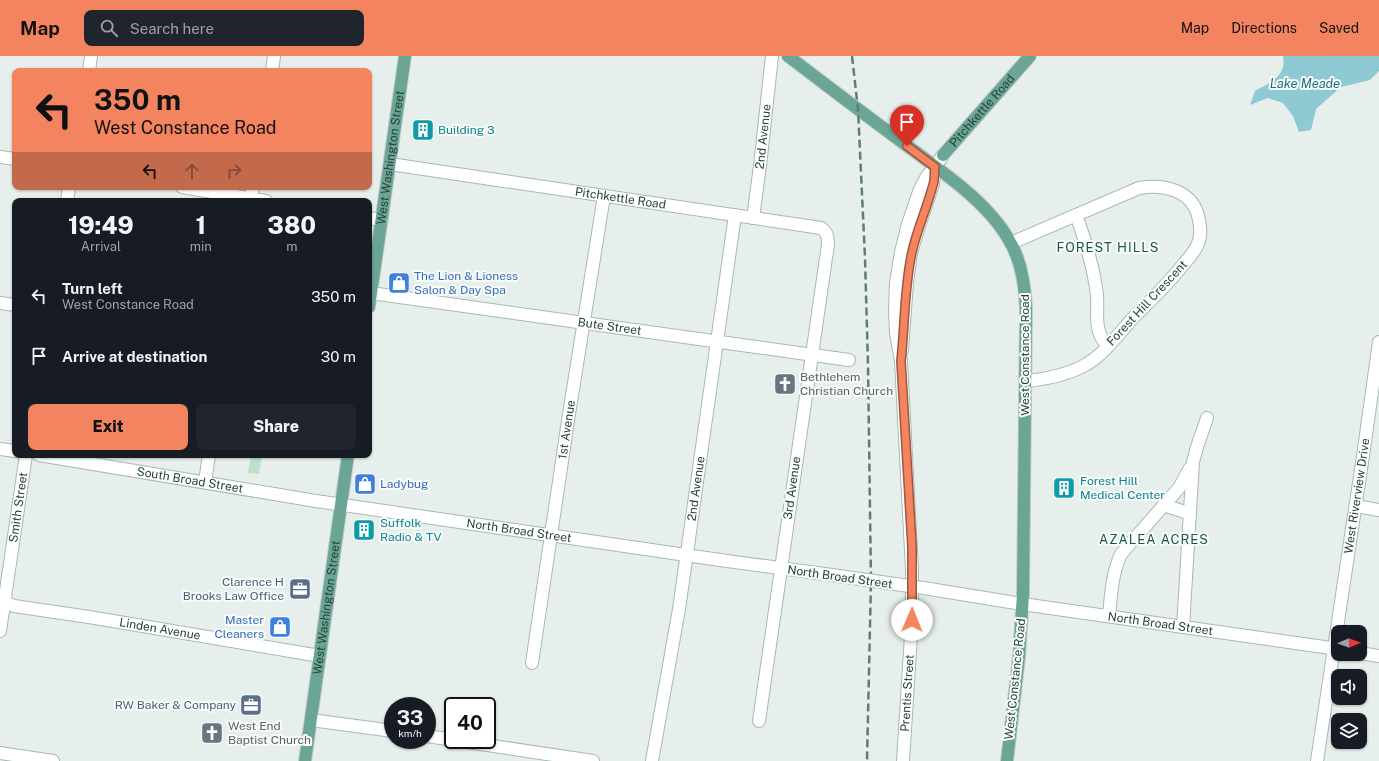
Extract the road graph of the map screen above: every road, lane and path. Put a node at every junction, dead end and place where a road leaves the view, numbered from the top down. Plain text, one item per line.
1 (91, 56) edge
2 (274, 56) edge
3 (405, 56) edge
4 (772, 56) edge
5 (788, 56) edge
6 (1030, 56) edge
7 (89, 68) edge
8 (272, 68) edge
9 (943, 155) joint
10 (0, 157) edge
11 (12, 159) edge
12 (390, 164) junction
13 (935, 167) junction
14 (205, 190) edge
15 (251, 196) edge
16 (604, 196) junction
17 (735, 215) junction
18 (1076, 215) junction
19 (372, 218) edge
20 (753, 218) junction
21 (382, 220) junction
22 (1011, 243) junction
23 (826, 256) joint
24 (372, 285) edge
25 (372, 292) edge
26 (0, 303) edge
27 (12, 305) edge
28 (584, 322) junction
29 (717, 341) junction
30 (1379, 342) edge
31 (1108, 346) junction
32 (812, 354) junction
33 (849, 360) dead end
34 (1378, 365) edge
35 (1026, 382) junction
36 (1207, 418) dead end
37 (0, 449) edge
38 (12, 451) edge
39 (26, 458) edge
40 (57, 458) edge
41 (209, 458) edge
42 (348, 458) edge
43 (1193, 462) junction
44 (205, 482) junction
45 (342, 504) junction
46 (1163, 506) junction
47 (1356, 506) junction
48 (1379, 510) edge
49 (1190, 515) junction
50 (551, 534) junction
51 (687, 555) junction
52 (781, 569) junction
53 (2, 601) edge
54 (1022, 604) junction
55 (1109, 616) junction
56 (1, 623) edge
57 (1339, 625) edge
58 (1183, 627) junction
59 (1331, 648) edge
60 (1367, 654) edge
61 (320, 656) junction
62 (1379, 656) edge
63 (1334, 661) edge
64 (532, 663) dead end
65 (310, 720) junction
66 (758, 721) dead end
67 (384, 730) edge
68 (436, 737) edge
69 (0, 753) edge
70 (54, 761) edge
71 (305, 761) edge
72 (592, 761) edge
73 (652, 761) edge
74 (903, 761) edge
75 (1007, 761) edge
76 (1317, 761) edge

1 - 7 street
2 - 8 street
3 - 12 main road, West Washington Street
4 - 20 street, 2nd Avenue
5 - 13 main road, West Constance Road
6 - 9 main road, Pitchkettle Road
9 - 13 street, Pitchkettle Road
10 - 11 street
12 - 16 street, Pitchkettle Road
12 - 21 main road, West Washington Street
13 - 22 main road, West Constance Road
13 - 74 street, Prentis Street
14 - 15 street
16 - 17 street, Pitchkettle Road
16 - 28 street, 1st Avenue
17 - 20 street, Pitchkettle Road
17 - 29 street, 2nd Avenue
18 - 22 street, Forest Hill Crescent
18 - 31 street
18 - 31 street, Forest Hill Crescent
19 - 21 street
20 - 23 street, Pitchkettle Road
21 - 24 main road, West Washington Street
22 - 35 main road, West Constance Road
23 - 32 street, 3rd Avenue
25 - 28 street, Bute Street
26 - 27 street
28 - 29 street, Bute Street
28 - 50 street, 1st Avenue
29 - 32 street, Bute Street
29 - 51 street, 2nd Avenue
30 - 34 street, West Riverview Drive
31 - 35 street, Forest Hill Crescent
32 - 33 street, Bute Street
32 - 52 street, 3rd Avenue
34 - 47 street, West Riverview Drive
35 - 54 main road, West Constance Road
36 - 43 street
37 - 38 street
39 - 53 street, Smith Street
40 - 44 street, South Broad Street
41 - 44 street
42 - 45 main road, West Washington Street
43 - 46 street
43 - 49 street
44 - 45 street, South Broad Street
45 - 50 street, North Broad Street
45 - 61 main road, West Washington Street
46 - 49 street
46 - 55 street
47 - 48 street
47 - 57 street, West Riverview Drive
49 - 58 street
50 - 51 street, North Broad Street
50 - 64 street, 1st Avenue
51 - 52 street, North Broad Street
51 - 73 street, 2nd Avenue
52 - 54 street, North Broad Street, bridge
52 - 66 street, 3rd Avenue
53 - 56 street, Smith Street
53 - 61 street, Linden Avenue
54 - 55 street, North Broad Street
54 - 75 main road, West Constance Road
55 - 58 street, North Broad Street
58 - 59 street, North Broad Street
60 - 62 street
61 - 65 main road, West Washington Street
63 - 76 street, West Riverview Drive
65 - 67 street
65 - 71 main road, West Washington Street
68 - 72 street
69 - 70 street

